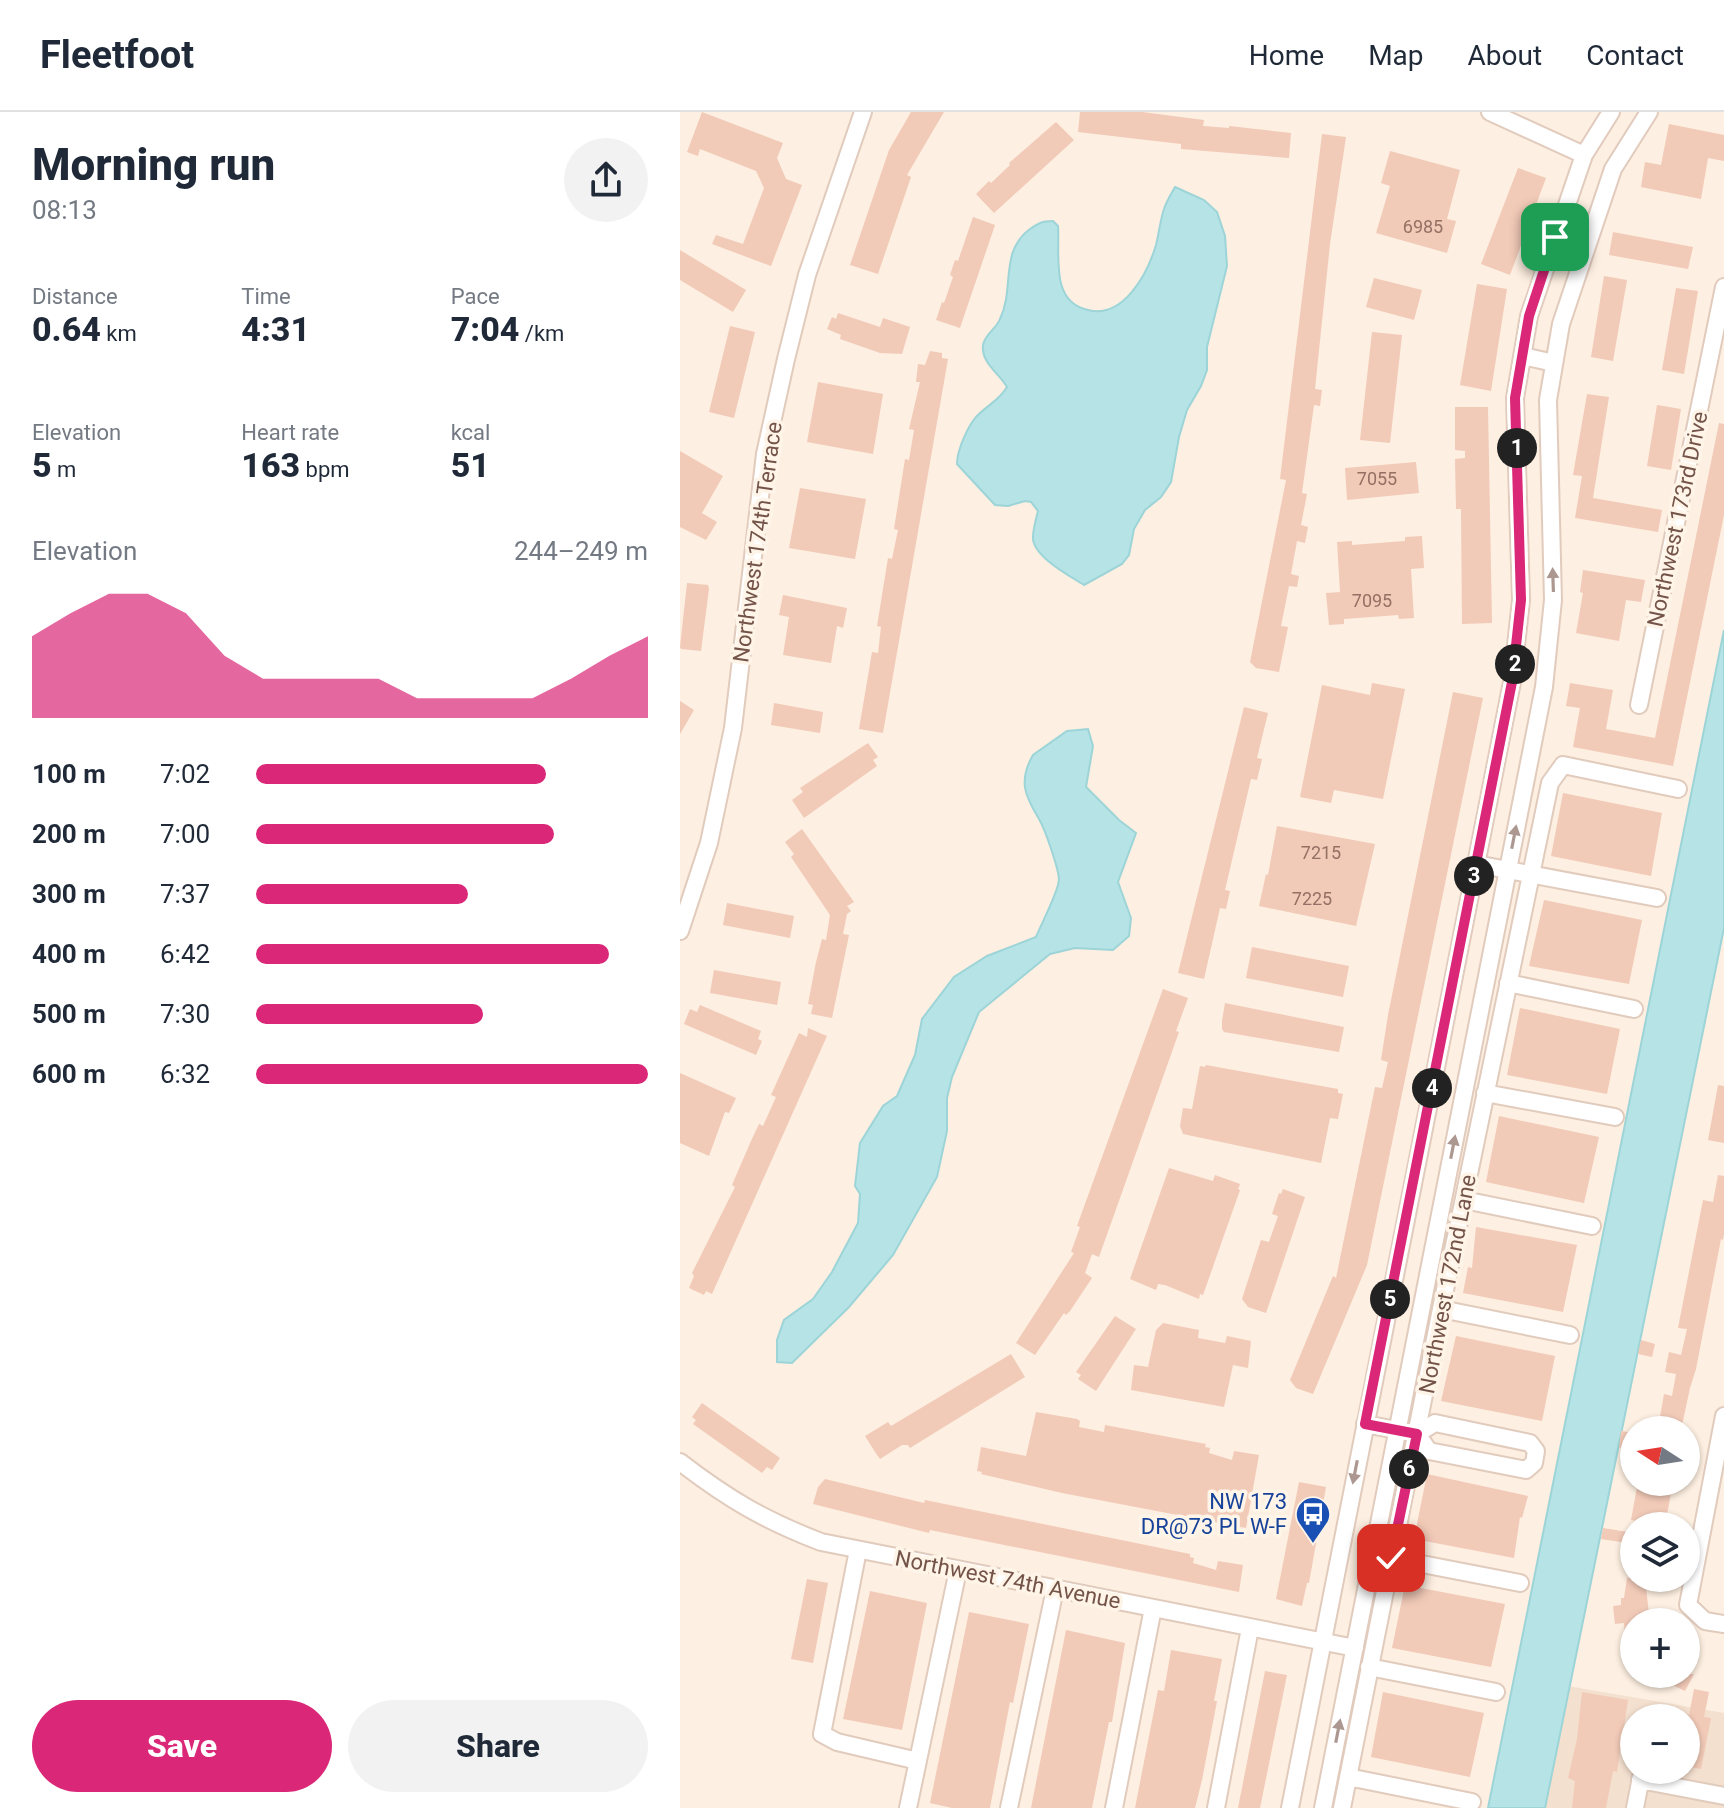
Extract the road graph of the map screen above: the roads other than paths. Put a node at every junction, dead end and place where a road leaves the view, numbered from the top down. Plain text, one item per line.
1 (863, 112) edge
2 (1490, 112) edge
3 (1611, 112) edge
4 (1649, 112) edge
5 (1584, 155) junction
6 (1724, 287) edge
7 (1523, 356) junction
8 (1554, 363) junction
9 (1639, 705) dead end
10 (1678, 789) dead end
11 (1476, 864) junction
12 (1508, 870) junction
13 (1532, 874) junction
14 (1657, 898) dead end
15 (680, 931) edge
16 (1508, 983) junction
17 (1634, 1009) dead end
18 (1485, 1093) junction
19 (1615, 1117) dead end
20 (1464, 1200) junction
21 (1592, 1226) dead end
22 (1441, 1309) junction
23 (1570, 1335) dead end
24 (1724, 1416) edge
25 (1365, 1424) junction
26 (1396, 1432) junction
27 (1417, 1434) junction
28 (680, 1462) edge
29 (858, 1550) junction
30 (1391, 1558) junction
31 (958, 1570) junction
32 (1520, 1583) dead end
33 (1055, 1589) junction
34 (1153, 1608) junction
35 (1724, 1624) edge
36 (1250, 1628) junction
37 (1323, 1641) junction
38 (1355, 1648) junction
39 (1369, 1667) junction
40 (1496, 1692) dead end
41 (918, 1761) junction
42 (1348, 1777) junction
43 (1639, 1784) edge
44 (1677, 1784) edge
45 (1724, 1796) edge
46 (1472, 1802) dead end
47 (908, 1808) edge
48 (1009, 1808) edge
49 (1114, 1808) edge
50 (1216, 1808) edge
51 (1290, 1808) edge
52 (1323, 1808) edge
53 (1342, 1808) edge
54 (1635, 1808) edge

1 - 15 street, Northwest 174th Terrace
2 - 5 street
3 - 5 street
4 - 8 street
5 - 7 street
6 - 9 street, Northwest 173rd Drive
7 - 8 street
7 - 11 street
12 -> 8 street
10 - 13 street, Northwest 172nd Lane
11 - 12 street
11 - 25 street
12 - 13 street
26 -> 12 street
13 - 14 street
13 - 16 street, Northwest 172nd Lane
16 - 17 street
16 - 18 street, Northwest 172nd Lane
18 - 19 street
18 - 20 street, Northwest 172nd Lane
20 - 21 street
20 - 22 street, Northwest 172nd Lane
22 - 23 street
22 - 27 street, Northwest 172nd Lane
24 - 35 street
25 - 26 street
25 -> 37 street
26 - 27 street
26 - 38 street
27 - 27 street
27 - 30 street, Northwest 172nd Lane
28 - 29 street, Northwest 74th Avenue
29 - 31 street, Northwest 74th Avenue
29 - 41 street
30 - 32 street
30 - 39 street, Northwest 172nd Lane
31 - 33 street, Northwest 74th Avenue
31 - 41 street
33 - 34 street, Northwest 74th Avenue
33 - 48 street
34 - 36 street, Northwest 74th Avenue
34 - 49 street
36 - 37 street, Northwest 74th Avenue
36 - 50 street
37 - 38 street, Northwest 74th Avenue
37 - 51 street
52 -> 38 street
39 - 40 street
39 - 42 street, Northwest 172nd Lane
41 - 47 street
42 - 46 street
42 - 53 street, Northwest 172nd Lane
43 - 54 street
44 - 45 street

